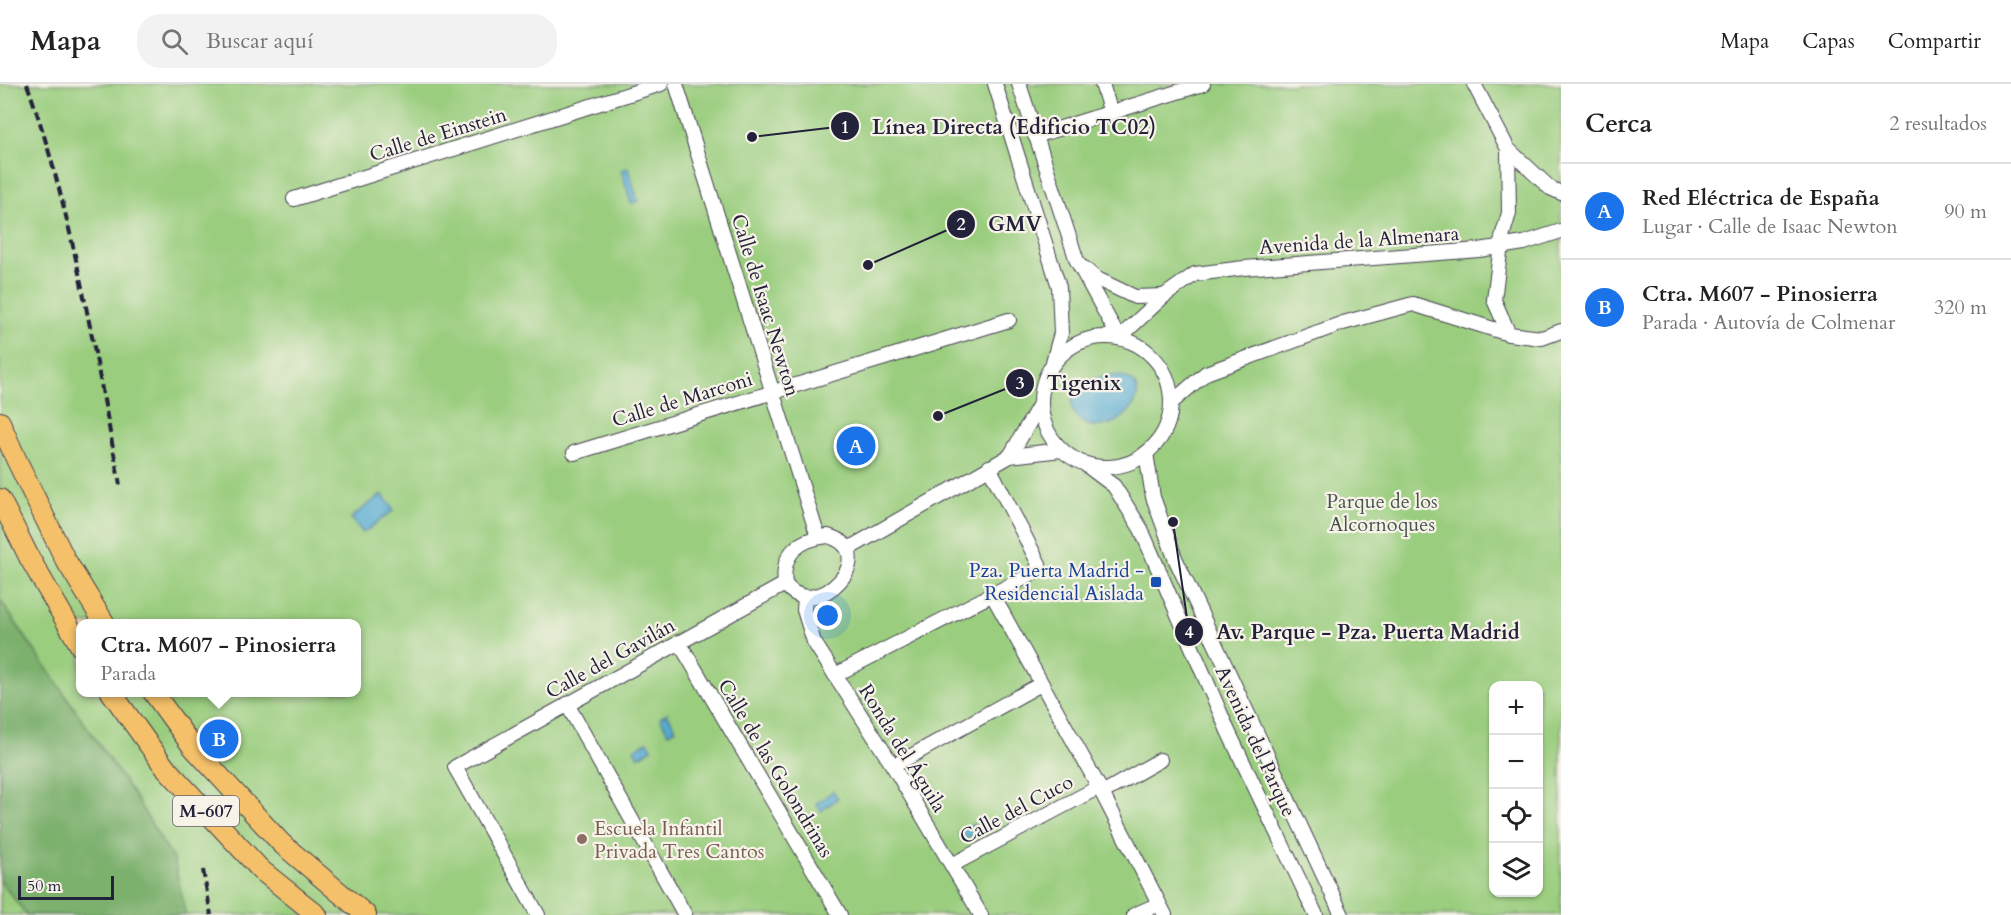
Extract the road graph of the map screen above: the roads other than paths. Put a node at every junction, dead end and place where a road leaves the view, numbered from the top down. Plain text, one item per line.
1 (661, 84) edge
2 (676, 84) edge
3 (995, 84) edge
4 (1019, 84) edge
5 (1102, 84) edge
6 (1203, 84) edge
7 (1474, 84) edge
8 (1185, 87) edge
9 (1111, 113) junction
10 (1035, 136) junction
11 (1508, 149) junction
12 (1561, 193) edge
13 (294, 199) dead end
14 (1561, 231) edge
15 (1501, 247) junction
16 (1077, 261) junction
17 (1164, 296) junction
18 (1009, 320) dead end
19 (1561, 331) edge
20 (1509, 334) junction
21 (1119, 338) junction
22 (1053, 363) junction
23 (773, 392) junction
24 (1171, 403) junction
25 (1040, 404) junction
26 (0, 422) edge
27 (1061, 450) junction
28 (574, 453) dead end
29 (1146, 453) junction
30 (1010, 456) junction
31 (1086, 465) junction
32 (989, 467) junction
33 (0, 499) edge
34 (818, 537) junction
35 (848, 549) junction
36 (785, 584) junction
37 (992, 594) junction
38 (805, 597) junction
39 (102, 619) edge
40 (76, 638) edge
41 (679, 642) junction
42 (835, 675) junction
43 (1041, 684) junction
44 (114, 697) edge
45 (156, 697) edge
46 (567, 704) junction
47 (1160, 760) dead end
48 (893, 766) junction
49 (1100, 790) junction
50 (952, 865) junction
51 (1162, 909) edge
52 (318, 915) edge
53 (366, 915) edge
54 (538, 915) edge
55 (685, 915) edge
56 (840, 915) edge
57 (981, 915) edge
58 (1134, 915) edge
59 (1316, 915) edge
60 (1342, 915) edge

1 - 13 street, Calle de Einstein
2 - 23 street, Calle de Isaac Newton
3 - 22 street
4 - 10 street
5 - 9 street
6 - 8 street
7 - 11 street
8 - 9 street
9 - 10 street
10 - 16 street
11 - 12 street
11 - 15 street
14 - 15 street, Avenida de la Almenara
15 - 17 street, Avenida de la Almenara
15 - 20 street
16 - 17 street
16 - 21 street
17 - 21 street, Avenida de la Almenara
18 - 23 street, Calle de Marconi
19 - 20 street
20 - 24 street
21 - 22 street
21 - 24 street
22 - 25 street
23 - 28 street, Calle de Marconi
23 - 34 street, Calle de Isaac Newton
24 - 29 street
25 - 27 street
25 - 30 street
26 - 39 highway
27 - 30 street
27 - 31 street
29 - 31 street
29 - 60 street, Avenida del Parque
30 - 32 street
31 - 59 street, Avenida del Parque
32 - 35 street
32 - 37 street
33 - 40 highway
34 - 35 street
34 - 36 street
35 - 38 street
36 - 38 street
36 - 41 street, Calle del Gavilán
37 - 42 street
37 - 43 street
38 - 42 street, Ronda del Águila
41 - 46 street, Calle del Gavilán
41 - 56 street, Calle de las Golondrinas
42 - 48 street, Ronda del Águila
43 - 48 street
43 - 49 street
44 - 52 highway, M-607
45 - 53 highway, M-607
46 - 54 street, Calle del Gavilán
46 - 55 street
47 - 49 street, Calle del Cuco
48 - 50 street, Ronda del Águila
49 - 50 street, Calle del Cuco
49 - 51 street
50 - 57 street, Ronda del Águila
51 - 58 street

